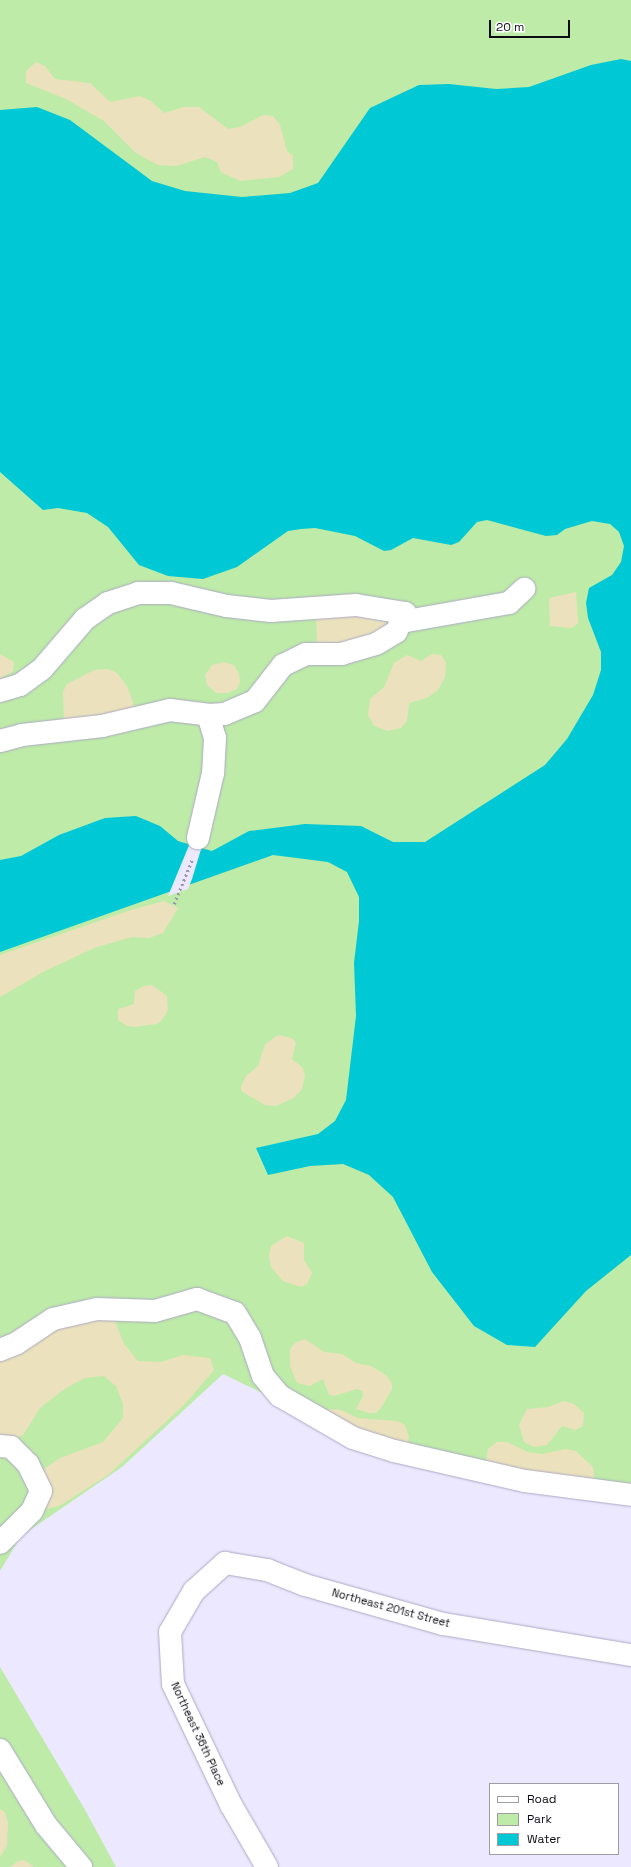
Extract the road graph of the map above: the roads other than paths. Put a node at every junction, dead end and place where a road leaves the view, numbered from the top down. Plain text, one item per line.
1 (524, 589) dead end
2 (401, 622) junction
3 (0, 691) edge
4 (208, 715) junction
5 (0, 741) edge
6 (198, 838) road end
7 (0, 1350) edge
8 (0, 1446) edge
9 (631, 1494) edge
10 (0, 1543) edge
11 (225, 1563) joint
12 (631, 1655) edge
13 (0, 1750) edge
14 (81, 1867) edge
15 (267, 1867) edge

1 - 2 street
2 - 3 street
2 - 4 street
4 - 5 street
4 - 6 street
7 - 9 street
8 - 10 street
11 - 12 street, Northeast 201st Street
11 - 15 street, Northeast 36th Place
13 - 14 street

